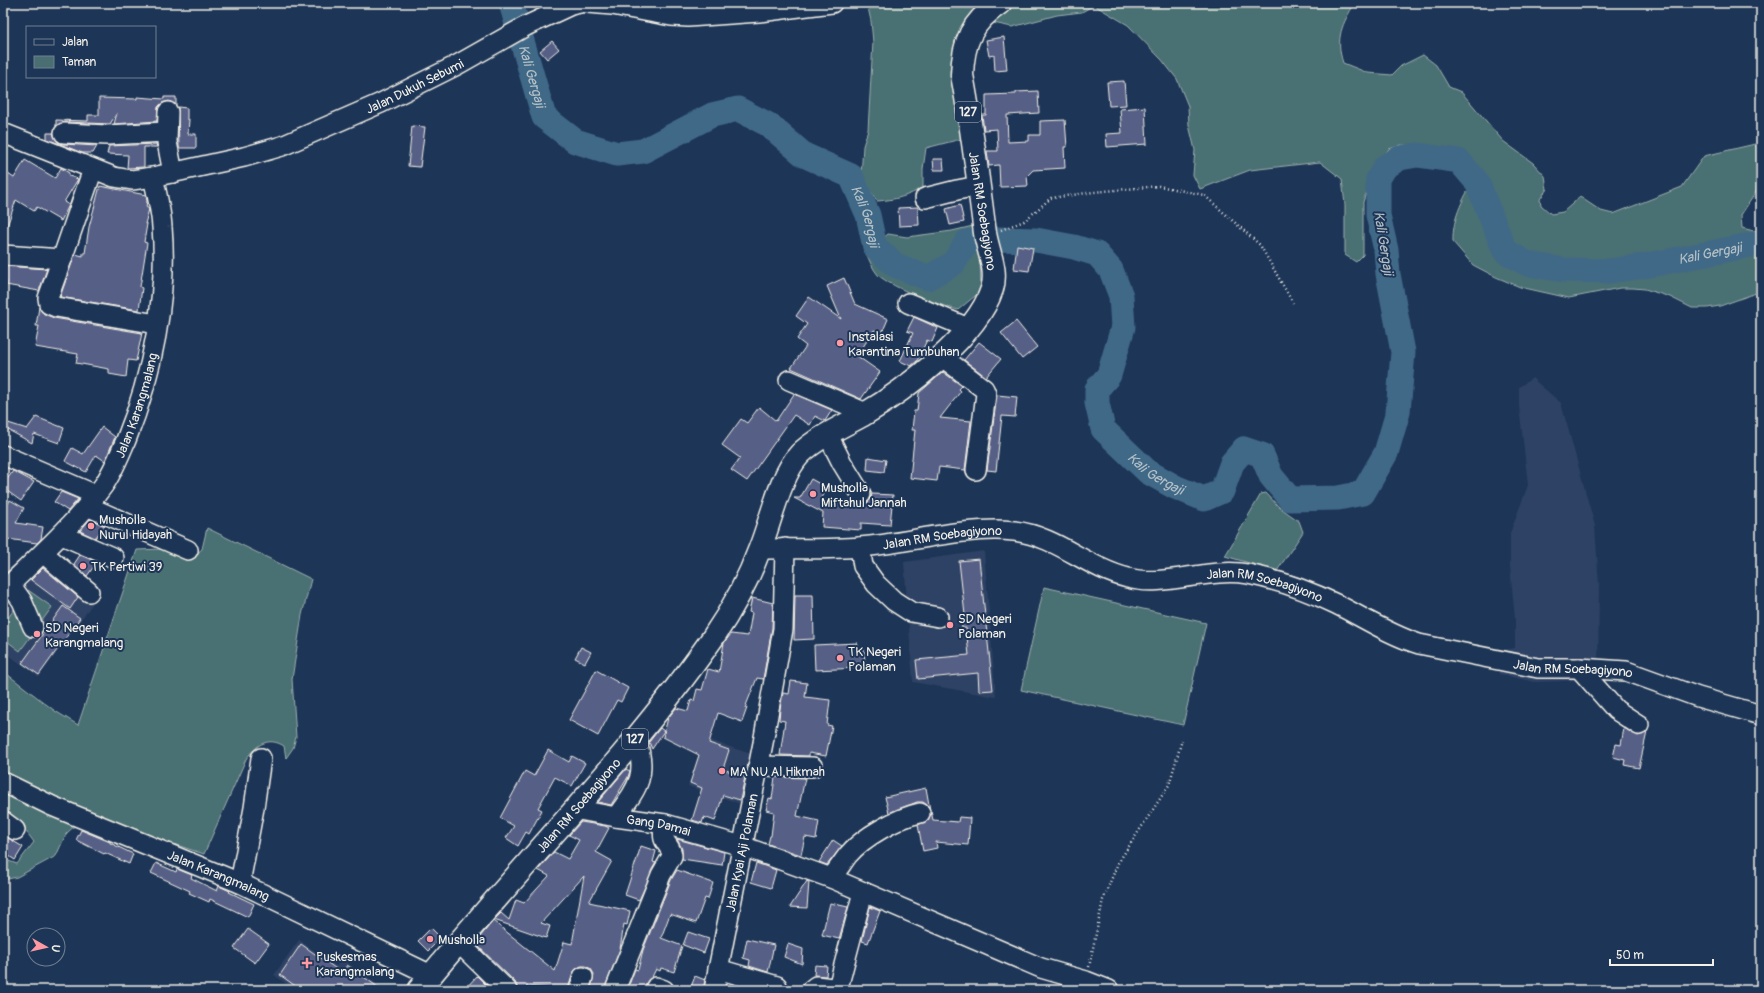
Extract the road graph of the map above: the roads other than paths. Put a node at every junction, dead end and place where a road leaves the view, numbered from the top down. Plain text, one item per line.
1 (580, 3) edge
2 (587, 3) edge
3 (832, 3) edge
4 (1000, 3) edge
5 (704, 9) edge
6 (168, 112) dead end
7 (166, 132) junction
8 (64, 133) dead end
9 (4, 138) edge
10 (93, 169) junction
11 (173, 173) junction
12 (153, 177) junction
13 (978, 186) junction
14 (924, 198) dead end
15 (3, 255) edge
16 (62, 259) junction
17 (908, 303) dead end
18 (157, 324) junction
19 (968, 328) junction
20 (941, 356) junction
21 (789, 380) dead end
22 (866, 413) junction
23 (814, 444) junction
24 (3, 456) edge
25 (976, 470) dead end
26 (861, 494) dead end
27 (91, 500) junction
28 (62, 535) junction
29 (860, 547) junction
30 (785, 548) junction
31 (760, 549) junction
32 (188, 550) dead end
33 (43, 553) junction
34 (114, 558) dead end
35 (7, 587) edge
36 (89, 592) dead end
37 (938, 617) dead end
38 (33, 627) dead end
39 (1579, 668) junction
40 (1761, 715) edge
41 (1639, 725) dead end
42 (636, 738) junction
43 (261, 758) dead end
44 (758, 766) junction
45 (813, 767) dead end
46 (3, 782) edge
47 (574, 808) junction
48 (920, 813) dead end
49 (616, 817) junction
50 (665, 824) junction
51 (742, 846) junction
52 (831, 878) junction
53 (240, 883) junction
54 (863, 892) junction
55 (459, 943) junction
56 (718, 969) junction
57 (425, 982) edge
58 (777, 986) dead end
59 (507, 990) edge
60 (615, 990) edge
61 (714, 990) edge
62 (811, 990) edge
63 (1109, 990) edge

1 - 11 street, Jalan Dukuh Sebumi
2 - 5 street
3 - 5 street
4 - 13 main road, Jalan RM Soebagiyono / 127
6 - 7 street
7 - 8 street
7 - 11 street
9 - 10 street
10 - 12 street
10 - 16 street
11 - 12 street
12 - 18 street, Jalan Karangmalang
13 - 14 street
13 - 19 main road, Jalan RM Soebagiyono / 127
15 - 16 street
16 - 18 street
17 - 19 street
18 - 27 street, Jalan Karangmalang
19 - 20 main road, Jalan RM Soebagiyono / 127
20 - 22 main road, Jalan RM Soebagiyono / 127
20 - 25 street
21 - 22 street
22 - 23 main road, Jalan RM Soebagiyono / 127
23 - 26 street
23 - 31 main road, Jalan RM Soebagiyono / 127
24 - 27 street
27 - 28 street, Jalan Karangmalang
27 - 32 street
28 - 33 street, Jalan Karangmalang
28 - 34 street
29 - 30 street, Jalan RM Soebagiyono
29 - 37 street
29 - 39 street, Jalan RM Soebagiyono
30 - 31 street, Jalan RM Soebagiyono
30 - 44 street, Jalan Kyai Aji Polaman
31 - 42 main road, Jalan RM Soebagiyono / 127
33 - 35 street, Jalan Karangmalang
33 - 36 street
35 - 38 street
39 - 40 street, Jalan RM Soebagiyono
39 - 41 street
42 - 47 main road, Jalan RM Soebagiyono / 127
42 - 49 street
43 - 53 street
44 - 45 street
44 - 51 street, Jalan Kyai Aji Polaman
46 - 53 street, Jalan Karangmalang
47 - 49 street, Gang Damai
47 - 55 main road, Jalan RM Soebagiyono / 127
48 - 52 street
49 - 50 street, Gang Damai
50 - 51 street, Gang Damai
50 - 60 street
51 - 52 street, Gang Damai
51 - 56 street, Jalan Kyai Aji Polaman
52 - 54 street, Gang Damai
53 - 57 street, Jalan Karangmalang
54 - 62 street
54 - 63 street, Gang Damai
55 - 57 main road, Jalan RM Soebagiyono / 127
55 - 59 street
56 - 58 street
56 - 61 street, Jalan Kyai Aji Polaman

